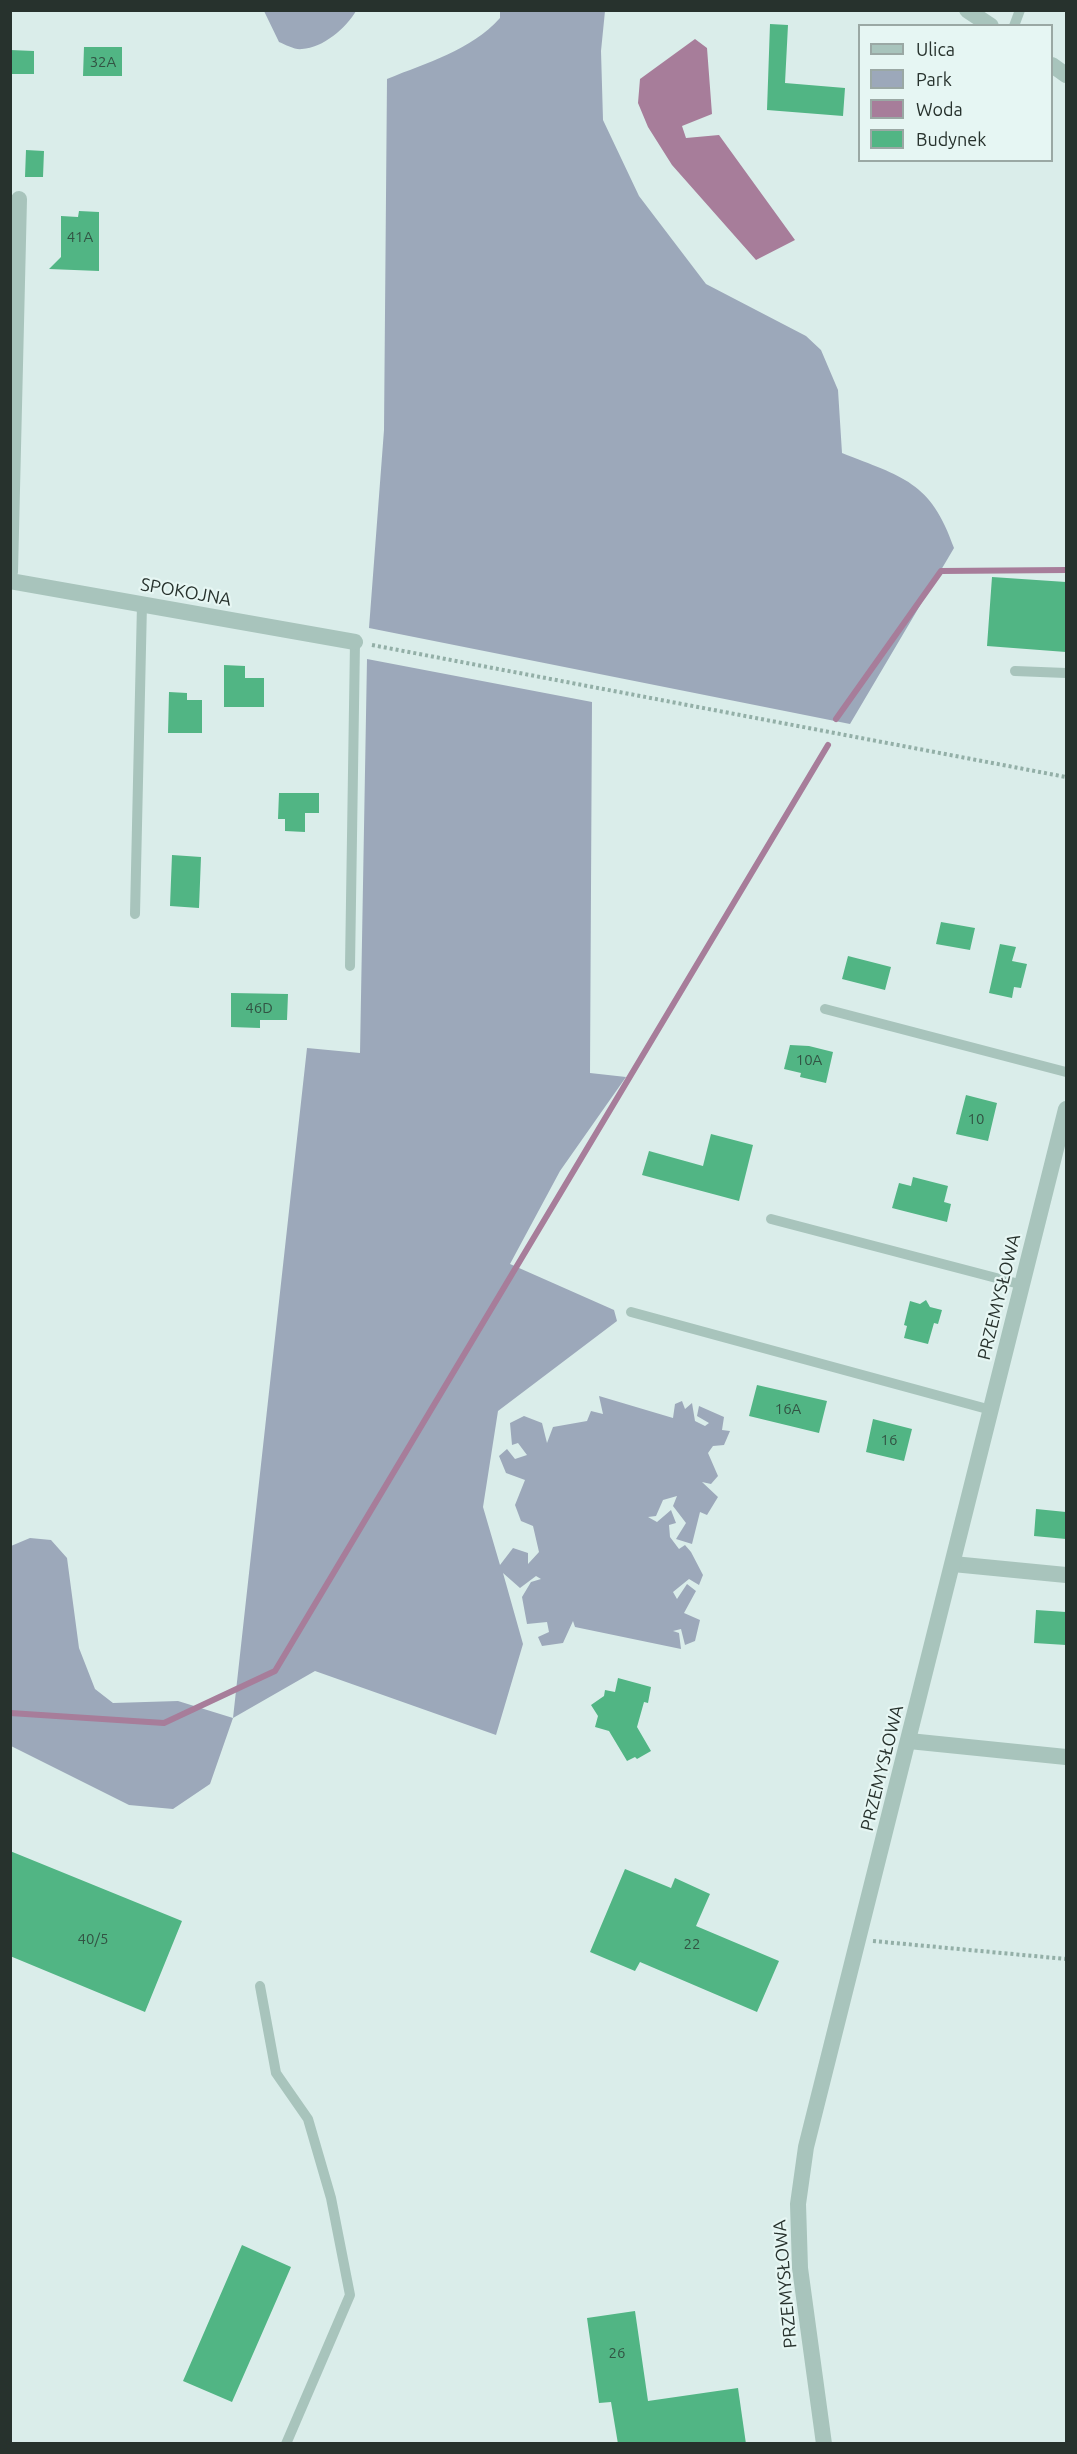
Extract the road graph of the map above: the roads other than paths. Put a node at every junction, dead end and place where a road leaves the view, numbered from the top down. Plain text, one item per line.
1 (967, 10) edge
2 (988, 24) edge
3 (1053, 66) edge
4 (1066, 75) edge
5 (15, 199) edge
6 (14, 331) edge
7 (10, 572) edge
8 (10, 581) edge
9 (142, 604) junction
10 (355, 642) joint
11 (1015, 671) dead end
12 (1066, 673) edge
13 (135, 914) dead end
14 (350, 966) dead end
15 (825, 1009) dead end
16 (1066, 1072) edge
17 (1066, 1109) edge
18 (771, 1220) dead end
19 (1023, 1285) junction
20 (631, 1312) dead end
21 (991, 1410) junction
22 (953, 1564) junction
23 (1066, 1575) edge
24 (909, 1741) junction
25 (1066, 1757) edge
26 (260, 1986) dead end
27 (286, 2444) edge
28 (824, 2444) edge

1 - 2 street
3 - 4 street
5 - 6 street
6 - 7 street
8 - 9 street, SPOKOJNA
9 - 10 street, SPOKOJNA
9 - 13 lane
10 - 14 lane
11 - 12 lane
15 - 16 lane
17 - 19 street, PRZEMYSŁOWA
18 - 19 lane
19 - 21 street, PRZEMYSŁOWA
20 - 21 lane
21 - 22 street, PRZEMYSŁOWA
22 - 23 street
22 - 24 street, PRZEMYSŁOWA
24 - 25 street
24 - 28 street, PRZEMYSŁOWA
26 - 27 lane

